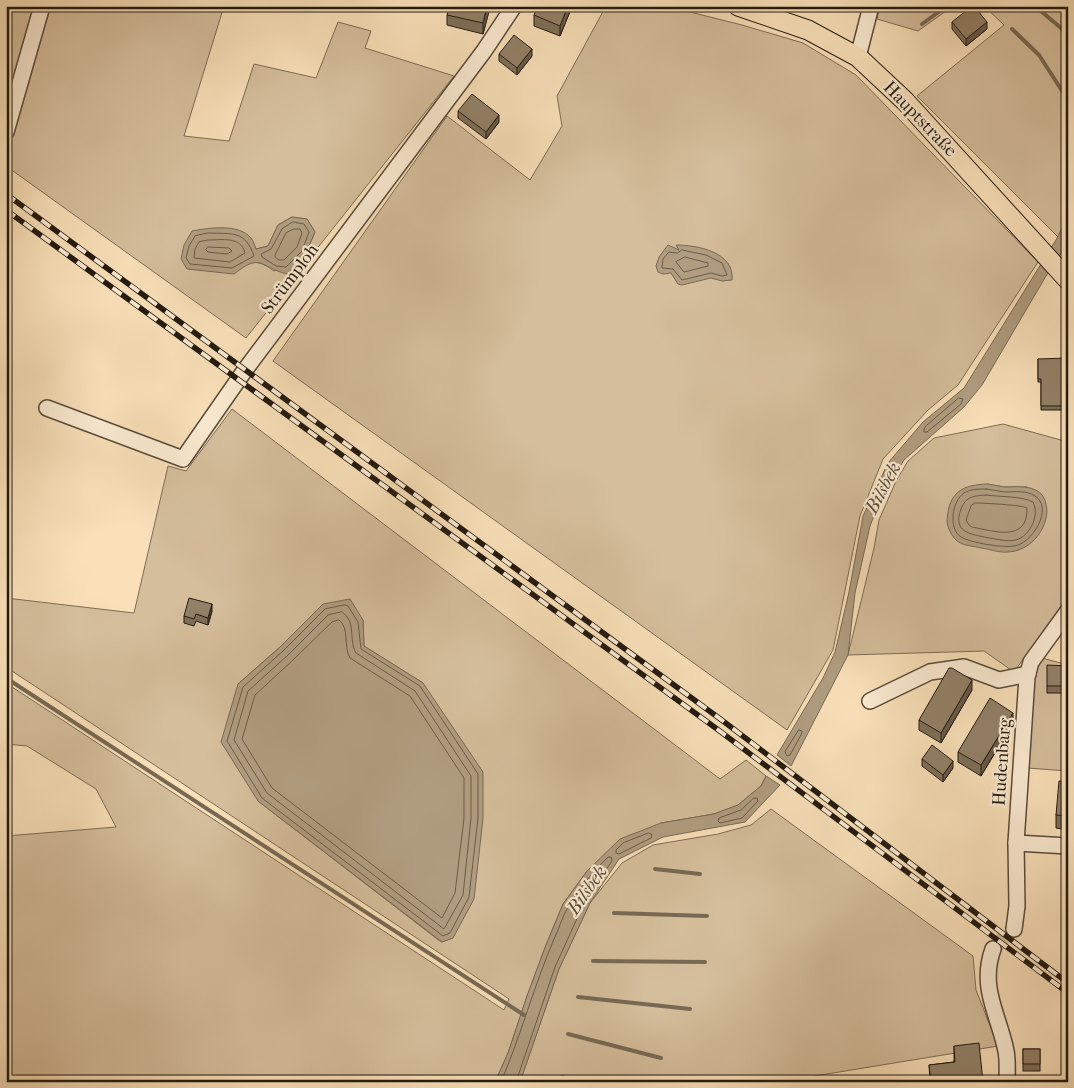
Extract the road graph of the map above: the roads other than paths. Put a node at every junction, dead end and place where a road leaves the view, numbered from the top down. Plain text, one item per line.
1 (42, 6) edge
2 (514, 6) edge
3 (738, 6) edge
4 (871, 6) edge
5 (858, 57) junction
6 (6, 132) edge
7 (1068, 280) edge
8 (47, 408) dead end
9 (1068, 611) edge
10 (1028, 674) junction
11 (870, 701) dead end
12 (1016, 843) junction
13 (1068, 846) edge
14 (1014, 929) tunnel mouth
15 (993, 949) tunnel mouth
16 (1007, 1082) edge

1 - 6 street
2 - 8 street, Strümploh
3 - 5 main road, Hauptstraße
4 - 5 street
5 - 7 main road, Hauptstraße
9 - 10 street, Hudenbarg
10 - 11 street
10 - 12 street, Hudenbarg
12 - 13 street
12 - 14 street, Hudenbarg
15 - 16 street

